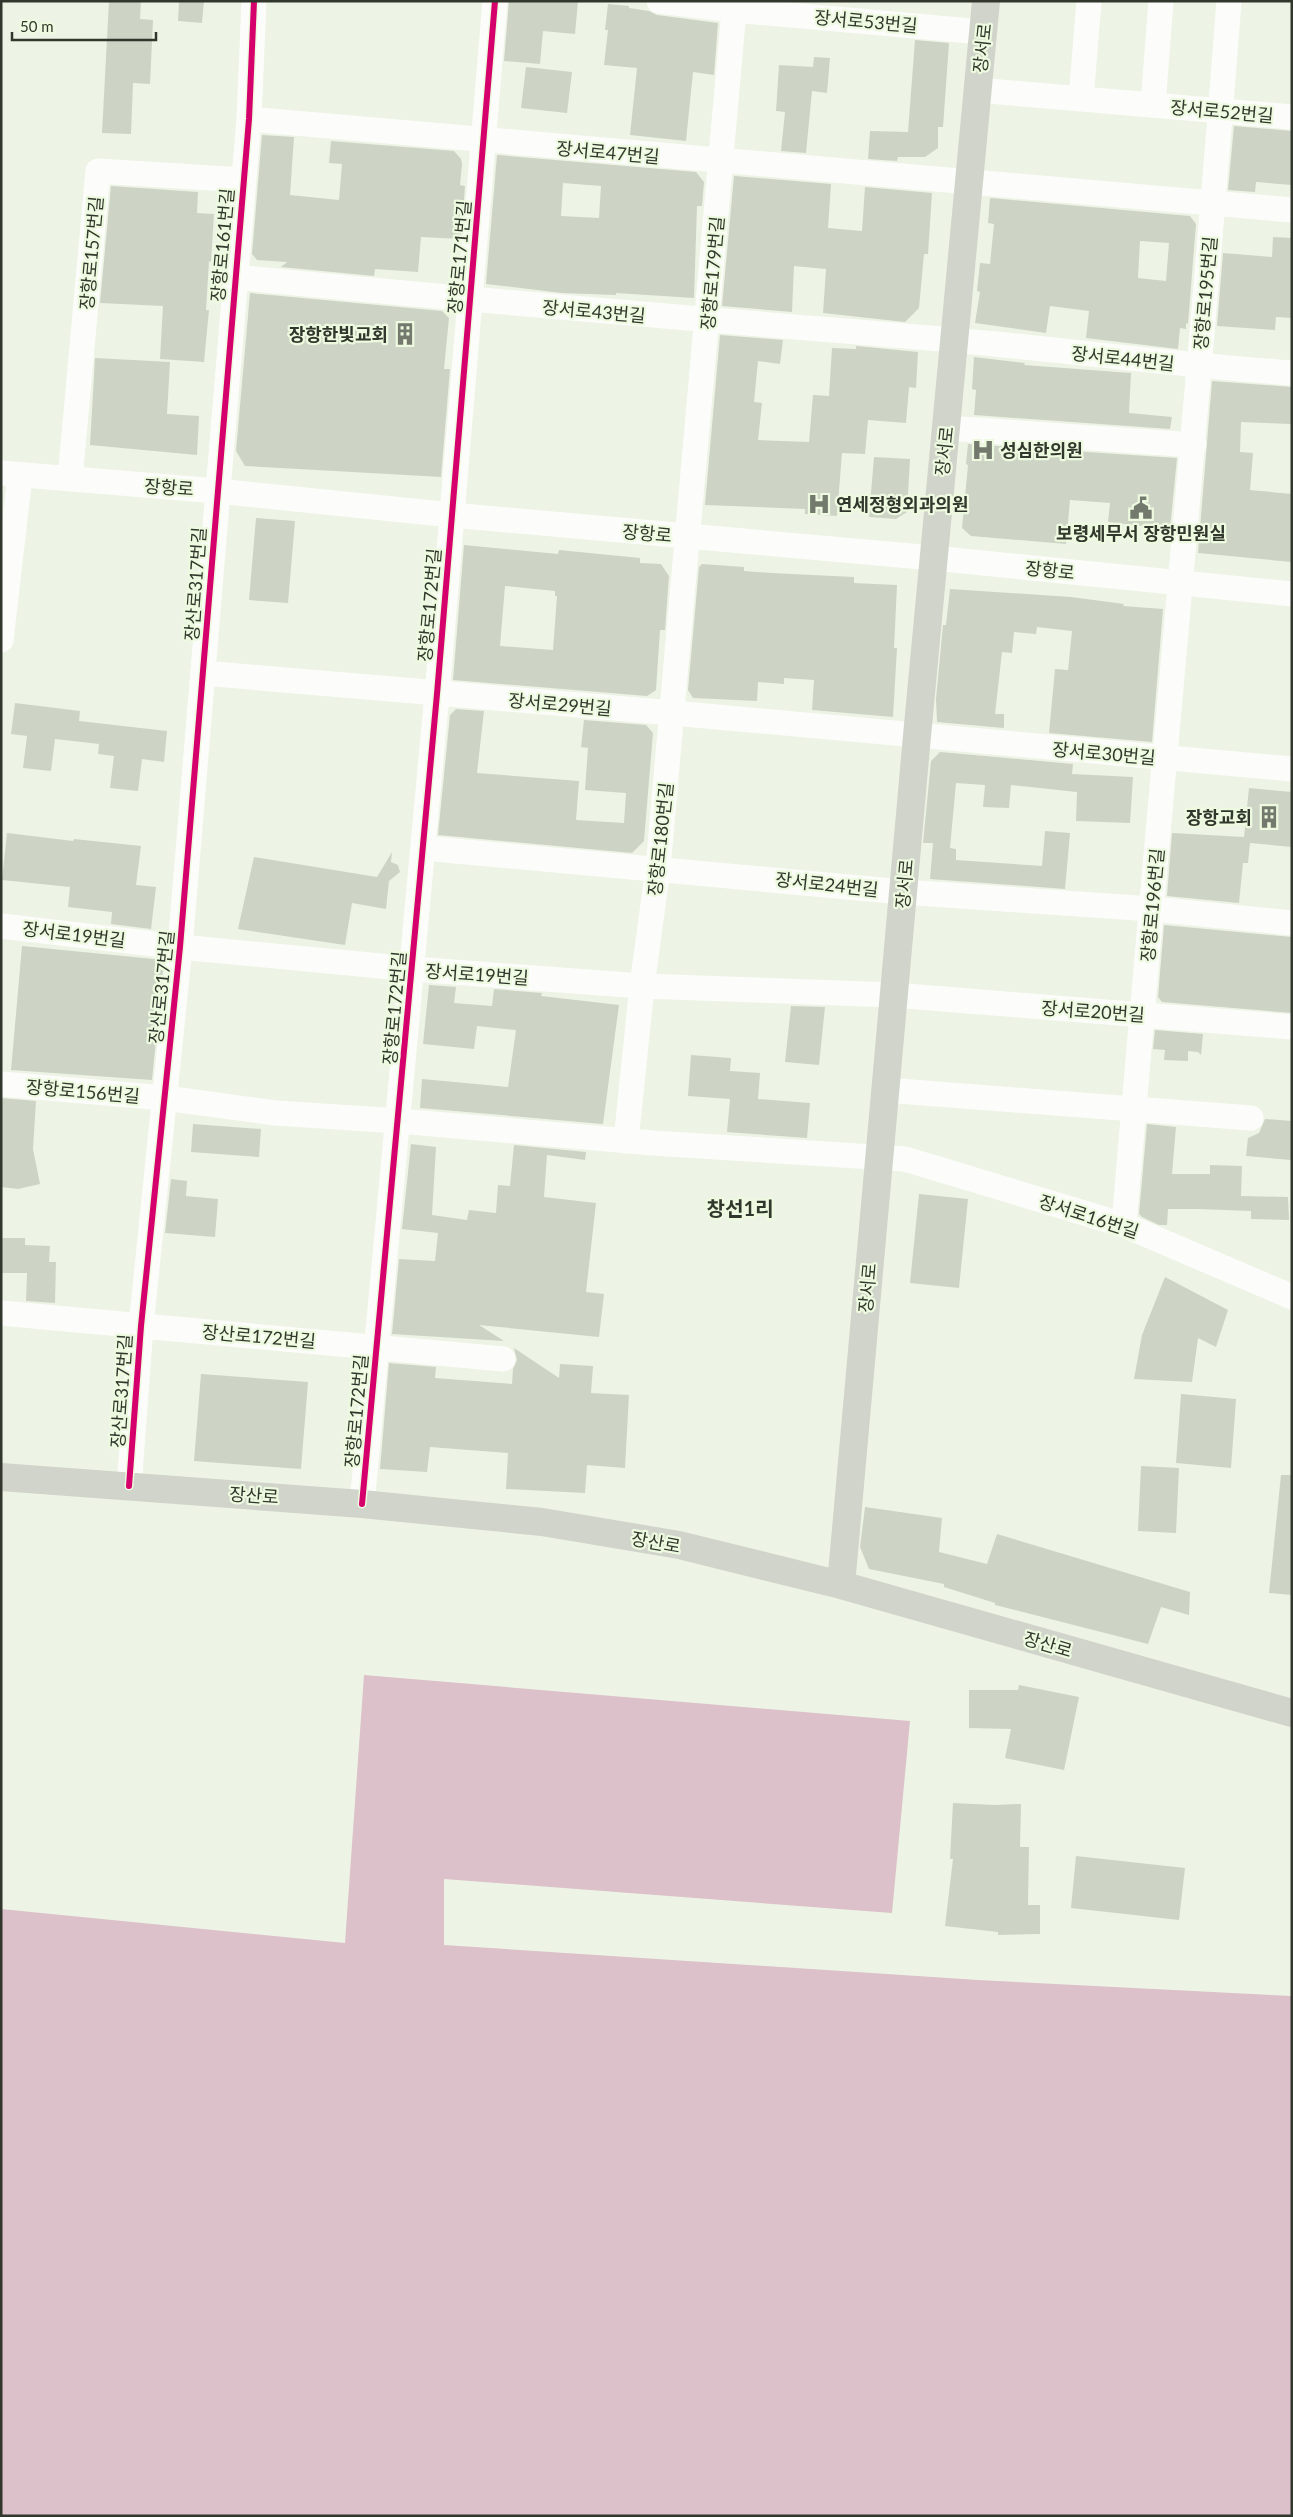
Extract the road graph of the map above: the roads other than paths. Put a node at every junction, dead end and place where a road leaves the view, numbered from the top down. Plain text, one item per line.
1 (254, 1) edge
2 (495, 1) edge
3 (659, 1) edge
4 (986, 1) edge
5 (1089, 1) edge
6 (1161, 1) edge
7 (1229, 1) edge
8 (734, 10) junction
9 (984, 32) junction
10 (978, 90) junction
11 (1081, 99) junction
12 (1153, 105) junction
13 (1221, 111) junction
14 (1292, 117) edge
15 (249, 119) junction
16 (483, 141) junction
17 (722, 162) junction
18 (243, 180) junction
19 (968, 183) junction
20 (1212, 204) junction
21 (1292, 210) edge
22 (234, 277) junction
23 (471, 300) junction
24 (708, 320) junction
25 (955, 340) junction
26 (1198, 366) junction
27 (1292, 373) edge
28 (946, 428) junction
29 (1194, 445) junction
30 (11, 474) edge
31 (70, 480) junction
32 (217, 491) junction
33 (452, 515) junction
34 (689, 536) junction
35 (933, 558) junction
36 (1180, 584) junction
37 (1292, 594) edge
38 (1, 640) edge
39 (203, 673) junction
40 (437, 694) junction
41 (673, 713) junction
42 (917, 736) junction
43 (1164, 758) junction
44 (1292, 769) edge
45 (423, 848) junction
46 (658, 868) junction
47 (903, 892) junction
48 (1152, 909) junction
49 (1292, 923) edge
50 (1, 926) edge
51 (180, 947) junction
52 (412, 969) junction
53 (642, 986) junction
54 (894, 995) junction
55 (1142, 1014) junction
56 (1292, 1027) edge
57 (1, 1084) edge
58 (885, 1090) junction
59 (165, 1098) junction
60 (1133, 1111) junction
61 (1250, 1118) dead end
62 (398, 1120) junction
63 (626, 1141) junction
64 (879, 1156) junction
65 (1124, 1225) junction
66 (1292, 1297) edge
67 (1, 1313) edge
68 (141, 1326) junction
69 (377, 1347) junction
70 (503, 1359) dead end
71 (1, 1477) edge
72 (129, 1486) junction
73 (362, 1504) junction
74 (841, 1585) junction
75 (1292, 1713) edge

1 - 15 street, 장항로161번길
2 - 16 street, 장항로171번길
3 - 8 street, 장서로53번길
4 - 9 main road, 장서로
5 - 11 street
6 - 12 street, 장서로52번길
7 - 13 street, 장항로195번길
8 - 9 street, 장서로53번길
8 - 17 street, 장항로179번길
9 - 10 main road, 장서로
10 - 11 street, 장서로52번길
10 - 19 main road, 장서로
11 - 12 street, 장서로52번길
12 - 13 street, 장서로52번길
13 - 14 street, 장서로52번길
13 - 20 street, 장항로195번길
15 - 16 street, 장서로47번길
15 - 18 street, 장항로161번길
16 - 17 street, 장서로47번길
16 - 23 street, 장항로171번길
17 - 19 street, 장서로47번길
17 - 24 street, 장항로179번길
18 - 22 street, 장항로161번길
18 - 31 street, 장항로157번길
19 - 20 street
19 - 25 main road, 장서로
20 - 21 street
20 - 26 street, 장항로195번길
22 - 23 street, 장서로43번길
22 - 32 street, 장항로161번길
23 - 24 street, 장서로43번길
23 - 33 street, 장항로171번길
24 - 25 street, 장서로43번길
24 - 34 street, 장항로179번길
25 - 26 street, 장서로44번길
25 - 28 main road, 장서로
26 - 27 street, 장서로44번길
26 - 29 street, 장항로195번길
28 - 29 street
28 - 35 main road, 장서로
29 - 36 street, 장항로195번길
30 - 31 street, 장항로
30 - 38 street
31 - 32 street, 장항로
32 - 33 street, 장항로
32 - 39 street, 장산로317번길
33 - 34 street, 장항로
33 - 40 street, 장항로172번길
34 - 35 street, 장항로
34 - 41 street, 장항로180번길
35 - 36 street, 장항로
35 - 42 main road, 장서로
36 - 37 street, 장항로
36 - 43 street, 장항로196번길
39 - 40 street, 장서로29번길
39 - 51 street, 장산로317번길
40 - 41 street, 장서로29번길
40 - 45 street, 장항로172번길
41 - 42 street, 장서로29번길
41 - 46 street, 장항로180번길
42 - 43 street, 장서로30번길
42 - 47 main road, 장서로
43 - 44 street, 장서로30번길
43 - 48 street, 장항로196번길
45 - 46 street, 장서로24번길
45 - 52 street, 장항로172번길
46 - 47 street, 장서로24번길
46 - 53 street, 장항로180번길
47 - 48 street, 장서로24번길
47 - 54 main road, 장서로
48 - 49 street, 장서로24번길
48 - 55 street, 장항로196번길
50 - 51 street, 장서로19번길
51 - 52 street, 장서로19번길
51 - 59 street, 장산로317번길
52 - 53 street, 장서로19번길
52 - 62 street, 장항로172번길
53 - 54 street, 장서로19번길
53 - 63 street, 장항로180번길
54 - 55 street, 장서로20번길
54 - 58 main road, 장서로
55 - 56 street, 장서로20번길
55 - 60 street, 장항로196번길
57 - 59 street, 장항로156번길
58 - 60 street
58 - 64 main road, 장서로
59 - 62 street
59 - 68 street, 장산로317번길
60 - 61 street
60 - 65 street, 장항로196번길
62 - 63 street, 장서로16번길
62 - 69 street, 장항로172번길
63 - 64 street, 장서로16번길
64 - 65 street, 장서로16번길
64 - 74 main road, 장서로
65 - 66 street, 장서로16번길
67 - 68 street, 장산로317번길
68 - 69 street, 장산로172번길
68 - 72 street, 장산로317번길
69 - 70 street, 장산로172번길
69 - 73 street, 장항로172번길
71 - 72 main road, 장산로
72 - 73 main road, 장산로
73 - 74 main road, 장산로
74 - 75 main road, 장산로

